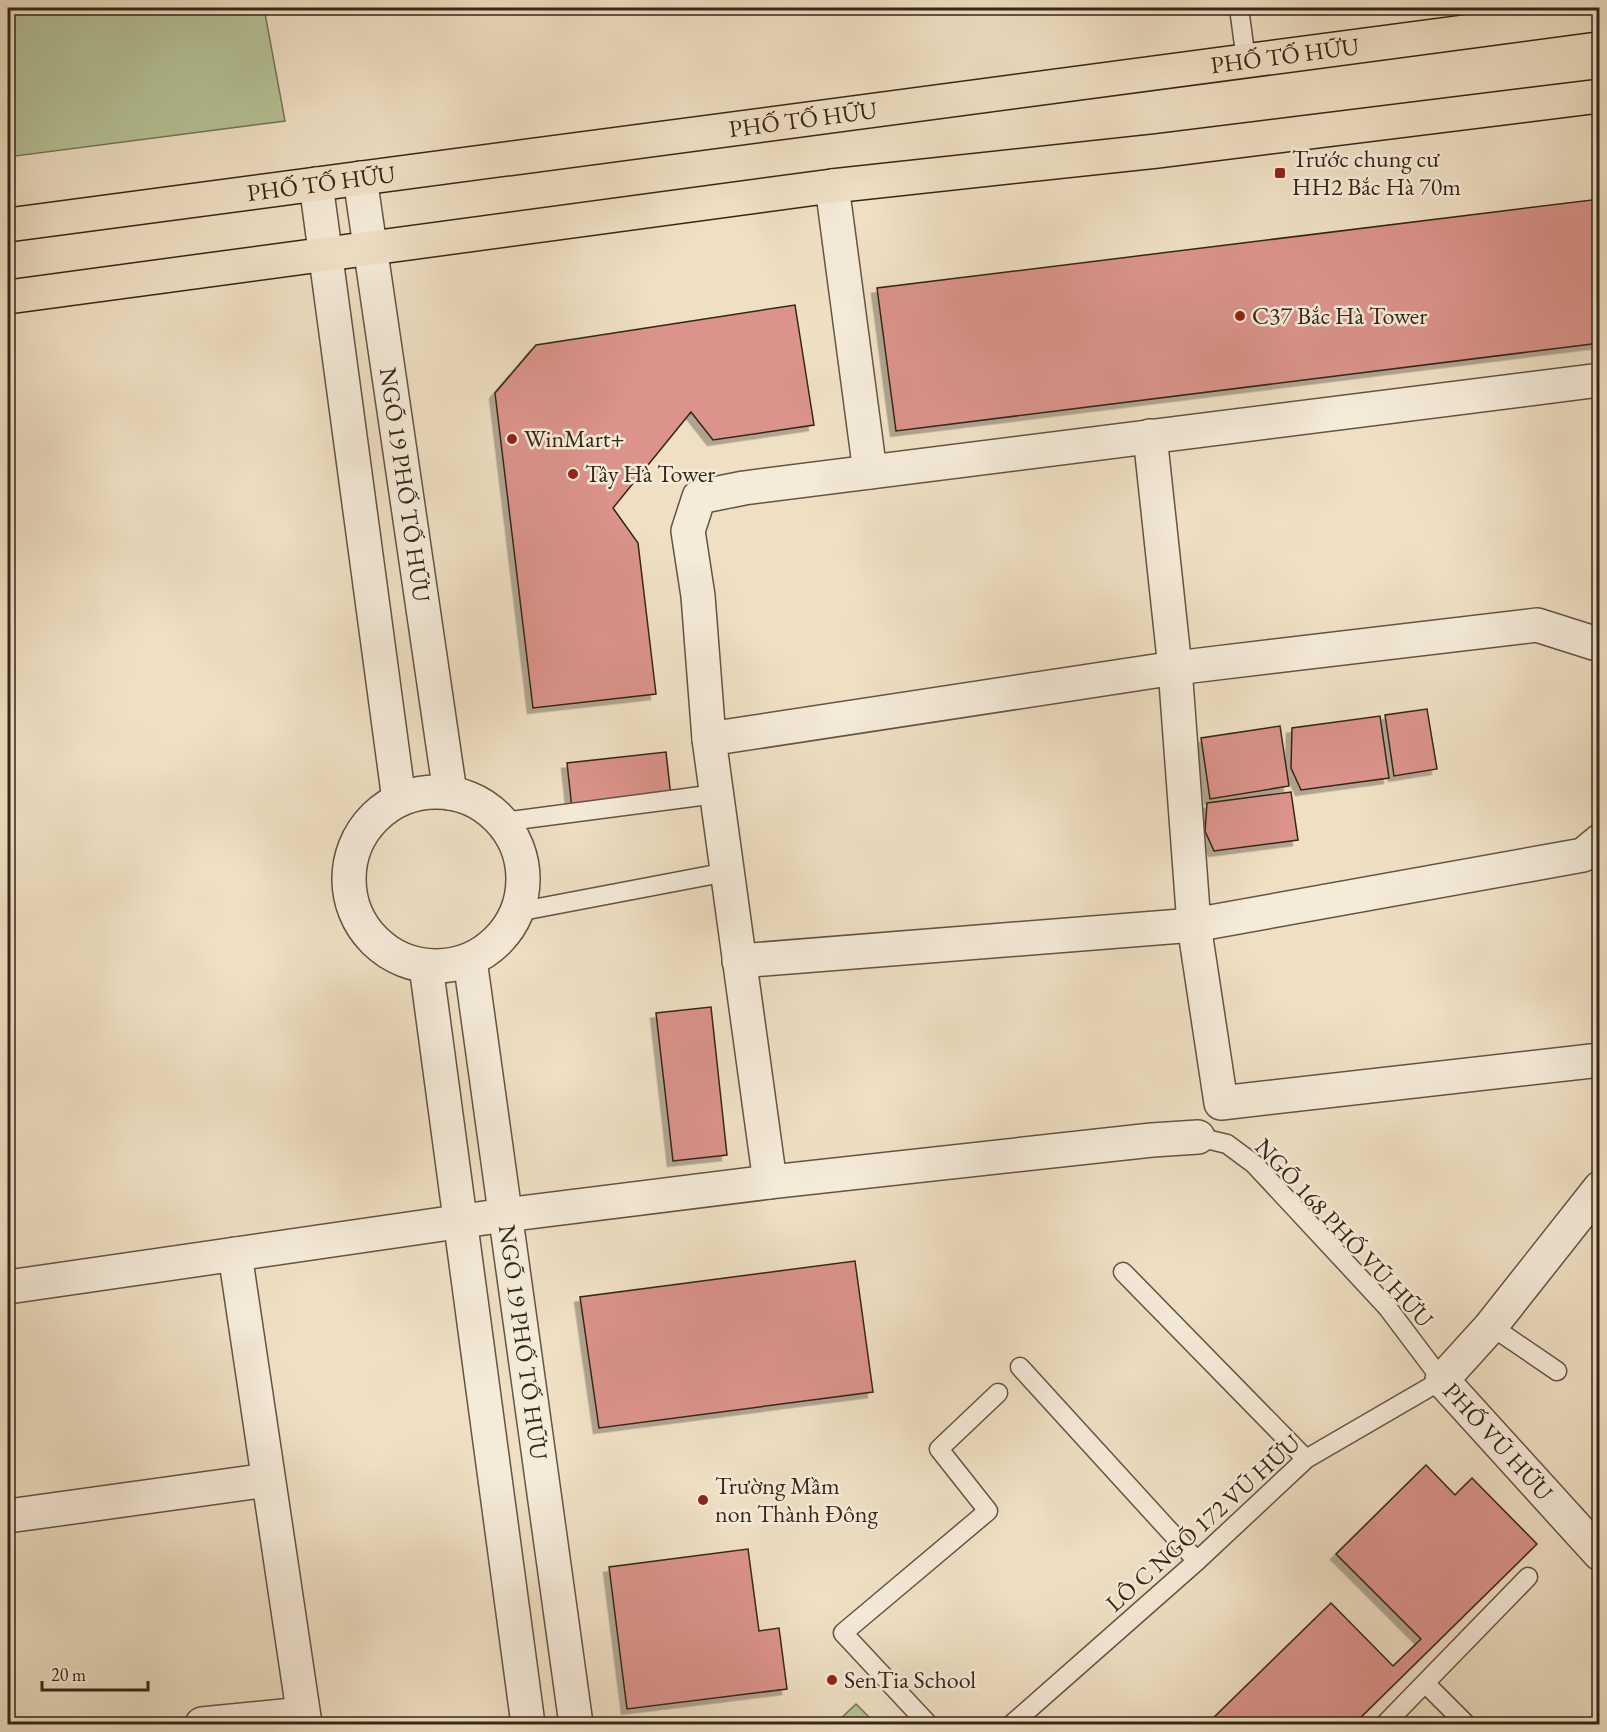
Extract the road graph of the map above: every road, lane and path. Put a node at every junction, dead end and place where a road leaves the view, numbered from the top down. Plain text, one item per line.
1 (1239, 8) edge
2 (1578, 14) edge
3 (1246, 60) junction
4 (1599, 96) edge
5 (360, 178) junction
6 (316, 184) junction
7 (832, 186) junction
8 (8, 225) edge
9 (370, 248) junction
10 (325, 254) junction
11 (8, 297) edge
12 (1599, 380) edge
13 (1150, 436) junction
14 (870, 472) junction
15 (1599, 645) edge
16 (1175, 668) junction
17 (709, 740) junction
18 (450, 793) junction
19 (716, 794) junction
20 (399, 800) junction
21 (502, 822) junction
22 (1599, 841) edge
23 (727, 872) junction
24 (517, 912) junction
25 (1194, 926) junction
26 (470, 960) junction
27 (739, 961) junction
28 (426, 966) junction
29 (1599, 1060) edge
30 (1198, 1137) joint
31 (770, 1182) junction
32 (1599, 1188) edge
33 (505, 1215) junction
34 (461, 1222) junction
35 (234, 1254) junction
36 (1123, 1272) dead end
37 (8, 1287) edge
38 (1491, 1326) junction
39 (1020, 1367) dead end
40 (1557, 1371) dead end
41 (1443, 1380) junction
42 (998, 1394) dead end
43 (1306, 1459) junction
44 (268, 1479) junction
45 (8, 1516) edge
46 (1599, 1554) edge
47 (1197, 1561) junction
48 (1528, 1577) dead end
49 (1425, 1683) junction
50 (304, 1720) edge
51 (202, 1725) edge
52 (528, 1725) edge
53 (576, 1725) edge
54 (928, 1725) edge
55 (1012, 1725) edge
56 (1385, 1725) edge
57 (1466, 1725) edge

1 - 3 lane
2 - 3 main road, PHỐ TỐ HỮU
3 - 5 main road, PHỐ TỐ HỮU
4 - 7 main road
5 - 6 main road, PHỐ TỐ HỮU
5 - 9 street, NGÕ 19 PHỐ TỐ HỮU
6 - 8 main road, PHỐ TỐ HỮU
6 - 10 street, NGÕ 19 PHỐ TỐ HỮU
7 - 9 main road
7 - 14 street
9 - 10 main road
9 - 18 street, NGÕ 19 PHỐ TỐ HỮU
10 - 11 main road
10 - 20 street, NGÕ 19 PHỐ TỐ HỮU
12 - 13 street
13 - 14 street
13 - 16 street
14 - 17 street
15 - 16 street
16 - 17 street
16 - 25 street
17 - 19 street
18 - 20 street
18 - 21 street
19 - 21 lane
19 - 23 street
20 - 28 street
21 - 24 street
22 - 25 street
23 - 24 lane
23 - 27 street
24 - 26 street
25 - 27 street
25 - 29 street
26 - 28 street
26 - 33 street, NGÕ 19 PHỐ TỐ HỮU
27 - 31 street
28 - 34 street, NGÕ 19 PHỐ TỐ HỮU
30 - 31 street
30 - 41 lane, NGÕ 168 PHỐ VŨ HỮU
31 - 33 street
32 - 38 street, PHỐ VŨ HỮU
33 - 34 street
33 - 53 street, NGÕ 19 PHỐ TỐ HỮU
34 - 35 street
34 - 52 street, NGÕ 19 PHỐ TỐ HỮU
35 - 37 street
35 - 44 street
36 - 43 lane
38 - 40 lane
38 - 41 street, PHỐ VŨ HỮU
39 - 47 lane
41 - 43 lane, LÔ C NGÕ 172 VŨ HỮU
41 - 46 street, PHỐ VŨ HỮU
42 - 54 lane
43 - 47 lane, LÔ C NGÕ 172 VŨ HỮU
44 - 45 street
44 - 50 street
47 - 55 lane, LÔ C NGÕ 172 VŨ HỮU
48 - 49 lane
49 - 56 lane
49 - 57 lane
50 - 51 street

